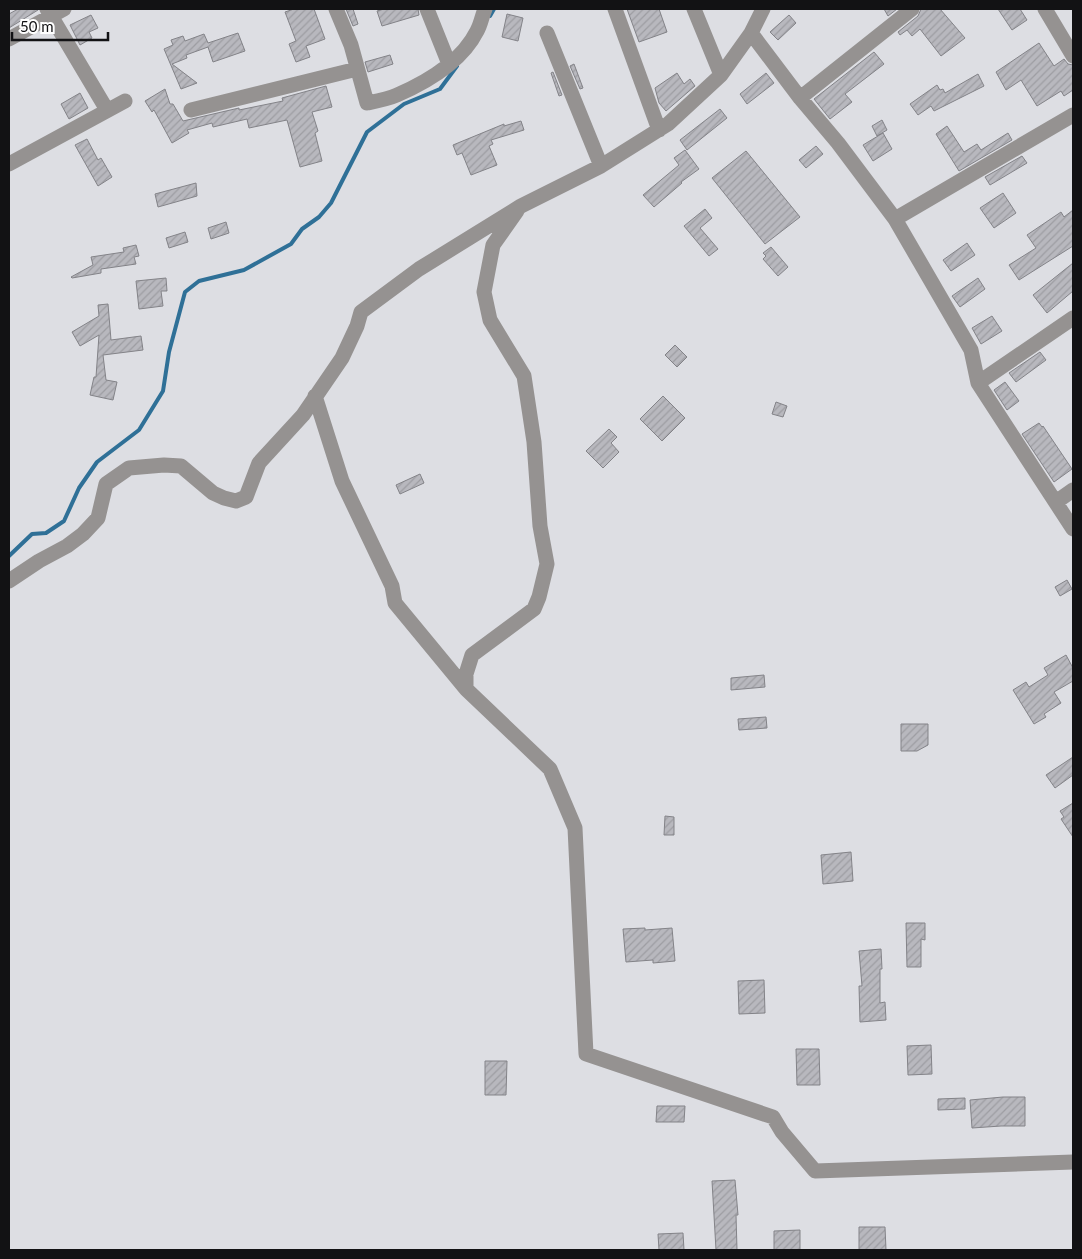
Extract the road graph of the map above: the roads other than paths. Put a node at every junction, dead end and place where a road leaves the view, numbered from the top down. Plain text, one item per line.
1 (336, 9) edge
2 (427, 9) edge
3 (485, 9) edge
4 (615, 9) edge
5 (694, 9) edge
6 (763, 9) edge
7 (912, 9) edge
8 (1045, 9) edge
9 (54, 11) edge
10 (547, 33) dead end
11 (751, 33) junction
12 (9, 40) edge
13 (1073, 56) edge
14 (449, 64) junction
15 (357, 69) junction
16 (721, 75) junction
17 (800, 98) junction
18 (125, 101) dead end
19 (107, 110) junction
20 (192, 110) dead end
21 (1073, 115) edge
22 (659, 130) junction
23 (9, 164) edge
24 (601, 166) junction
25 (521, 206) junction
26 (895, 219) junction
27 (1073, 318) edge
28 (978, 383) junction
29 (315, 396) junction
30 (1073, 490) edge
31 (1056, 502) junction
32 (1073, 529) edge
33 (9, 581) edge
34 (466, 689) junction
35 (1073, 1162) edge

1 - 15 street
2 - 14 street
3 - 14 street
4 - 22 street
5 - 16 street
6 - 11 street
7 - 17 street
8 - 13 street
9 - 12 street
9 - 19 street
10 - 24 street
11 - 16 street
11 - 17 street
14 - 15 street
15 - 20 street
16 - 22 street
17 - 26 street
18 - 19 street
19 - 23 street
21 - 26 street
22 - 24 street
24 - 25 street
25 - 29 street
25 - 34 street
26 - 28 street
27 - 28 street
28 - 31 street
29 - 33 street
29 - 34 street
30 - 31 street
31 - 32 street
34 - 35 street

